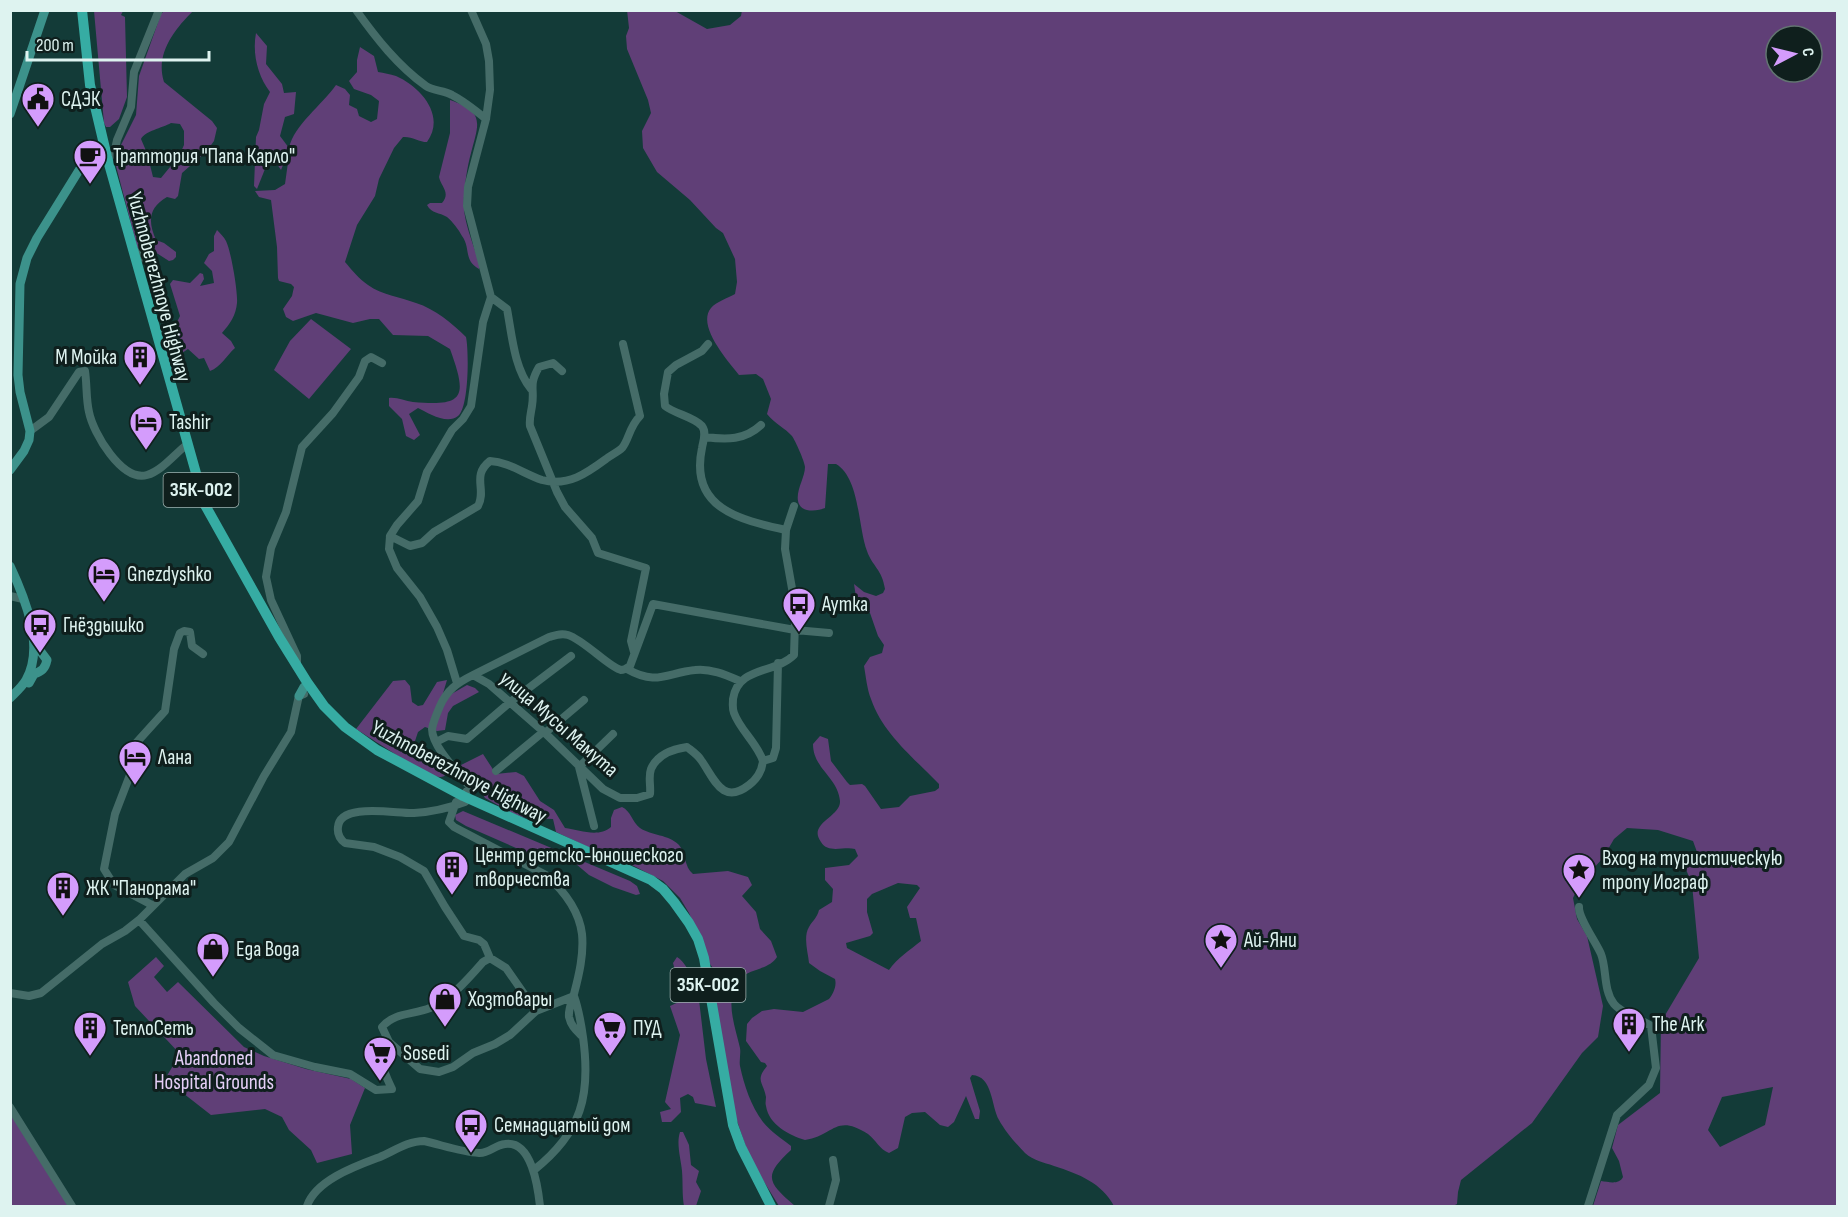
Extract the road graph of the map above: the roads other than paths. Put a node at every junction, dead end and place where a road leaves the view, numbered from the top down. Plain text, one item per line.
1 (45, 10) edge
2 (80, 10) edge
3 (159, 10) edge
4 (356, 10) edge
5 (471, 10) edge
6 (10, 114) edge
7 (486, 119) junction
8 (108, 156) junction
9 (492, 297) junction
10 (623, 344) dead end
11 (708, 344) dead end
12 (382, 363) dead end
13 (562, 371) dead end
14 (531, 389) junction
15 (761, 425) dead end
16 (30, 431) junction
17 (705, 437) junction
18 (184, 447) junction
19 (10, 470) edge
20 (553, 481) junction
21 (794, 506) dead end
22 (786, 530) junction
23 (390, 536) junction
24 (10, 566) edge
25 (10, 596) edge
26 (23, 599) junction
27 (795, 630) junction
28 (829, 633) dead end
29 (35, 644) junction
30 (203, 654) dead end
31 (634, 654) junction
32 (571, 656) dead end
33 (778, 663) junction
34 (298, 666) junction
35 (627, 669) junction
36 (32, 673) junction
37 (473, 675) junction
38 (740, 681) junction
39 (457, 683) junction
40 (302, 694) junction
41 (10, 698) edge
42 (584, 700) dead end
43 (10, 703) edge
44 (509, 703) junction
45 (544, 732) junction
46 (613, 734) dead end
47 (436, 742) junction
48 (763, 761) junction
49 (579, 767) junction
50 (496, 771) dead end
51 (458, 799) junction
52 (594, 826) dead end
53 (152, 905) junction
54 (1579, 907) dead end
55 (139, 920) junction
56 (490, 958) junction
57 (10, 993) edge
58 (574, 996) junction
59 (560, 1002) junction
60 (569, 1009) junction
61 (536, 1011) junction
62 (582, 1036) junction
63 (389, 1042) junction
64 (10, 1107) edge
65 (833, 1160) dead end
66 (534, 1170) junction
67 (72, 1206) edge
68 (307, 1206) edge
69 (540, 1206) edge
70 (764, 1206) edge
71 (771, 1206) edge
72 (829, 1206) edge
73 (1588, 1206) edge

1 - 6 main road
2 - 8 highway, Yuzhnoberezhnoye Highway
2 - 8 highway, Yuzhnoberezhnoye Highway
3 - 8 street
4 - 7 street
5 - 7 street
7 - 9 street
8 - 16 main road
8 - 18 highway, Yuzhnoberezhnoye Highway / 35К-002
8 - 34 highway, Yuzhnoberezhnoye Highway / 35К-002
9 - 14 street
9 - 23 street
10 - 20 street
11 - 17 street
12 - 34 street
13 - 14 street
14 - 20 street
15 - 17 street
16 - 18 street
16 - 19 main road
17 - 22 street
18 - 40 highway, Yuzhnoberezhnoye Highway / 35К-002
20 - 23 street
20 - 31 street
21 - 22 street
22 - 27 street
23 - 39 street
24 - 26 main road
25 - 26 street
26 - 29 main road
27 - 28 street
27 - 31 street
27 - 33 street
29 - 36 main road
29 - 36 main road
30 - 53 street
31 - 35 street
32 - 44 street
33 - 38 street
33 - 48 street
34 - 51 highway, 35К-002
35 - 37 street
35 - 38 street
36 - 41 main road
36 - 43 main road
37 - 39 street, улица Мусы Мамута
37 - 44 street, улица Мусы Мамута
38 - 48 street
39 - 47 street, улица Мусы Мамута
40 - 51 highway, Yuzhnoberezhnoye Highway / 35К-002
40 - 53 street
42 - 45 street
44 - 45 street, улица Мусы Мамута
44 - 47 street
45 - 49 street, улица Мусы Мамута
45 - 50 street
46 - 49 street
47 - 51 street
48 - 49 street, улица Мусы Мамута
49 - 52 street
51 - 56 street
51 - 58 street
51 - 70 highway, Yuzhnoberezhnoye Highway / 35К-002
51 - 71 highway, Yuzhnoberezhnoye Highway / 35К-002
53 - 55 street
54 - 73 street
55 - 57 street
55 - 63 street
56 - 61 street
56 - 63 street
58 - 59 street
58 - 60 street
58 - 62 street
59 - 60 street
59 - 61 street
60 - 62 street
61 - 63 street
62 - 66 street
64 - 67 street
65 - 72 street
66 - 68 street
66 - 69 street

